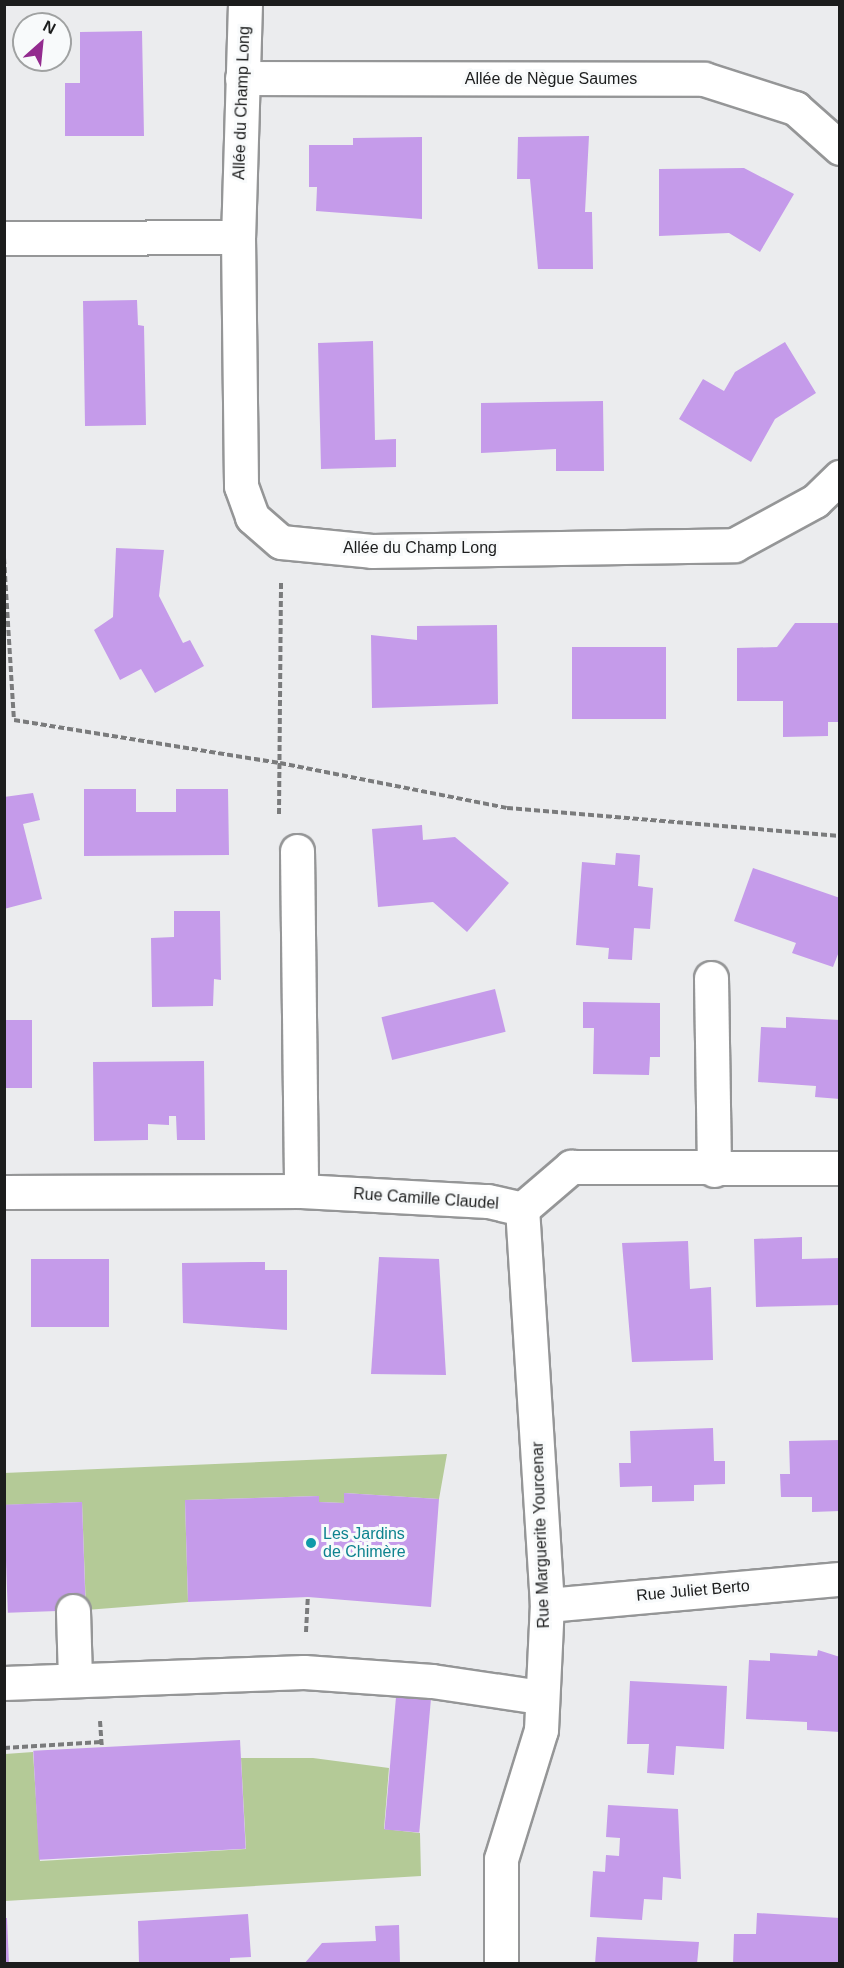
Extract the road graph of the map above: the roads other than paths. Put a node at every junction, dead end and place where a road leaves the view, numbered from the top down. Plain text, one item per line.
1 (245, 4) edge
2 (242, 78) junction
3 (840, 148) edge
4 (238, 237) junction
5 (4, 238) edge
6 (840, 477) edge
7 (297, 851) road end
8 (711, 978) dead end
9 (840, 1168) edge
10 (714, 1170) junction
11 (301, 1191) junction
12 (4, 1192) edge
13 (522, 1209) junction
14 (840, 1579) edge
15 (547, 1605) junction
16 (73, 1611) dead end
17 (75, 1680) junction
18 (4, 1683) edge
19 (541, 1697) junction
20 (501, 1964) edge

1 - 2 street, Allée du Champ Long
2 - 3 street, Allée de Nègue Saumes
2 - 4 street, Allée du Champ Long
4 - 5 street
4 - 6 street, Allée du Champ Long
7 - 11 street
8 - 10 street
9 - 10 street, Rue Camille Claudel
10 - 13 street, Rue Camille Claudel
11 - 12 street, Rue Camille Claudel
11 - 13 street, Rue Camille Claudel
13 - 15 street, Rue Marguerite Yourcenar
14 - 15 street, Rue Juliet Berto
15 - 19 street, Rue Marguerite Yourcenar
16 - 17 street
17 - 18 street
17 - 19 street
19 - 20 street, Rue Marguerite Yourcenar

